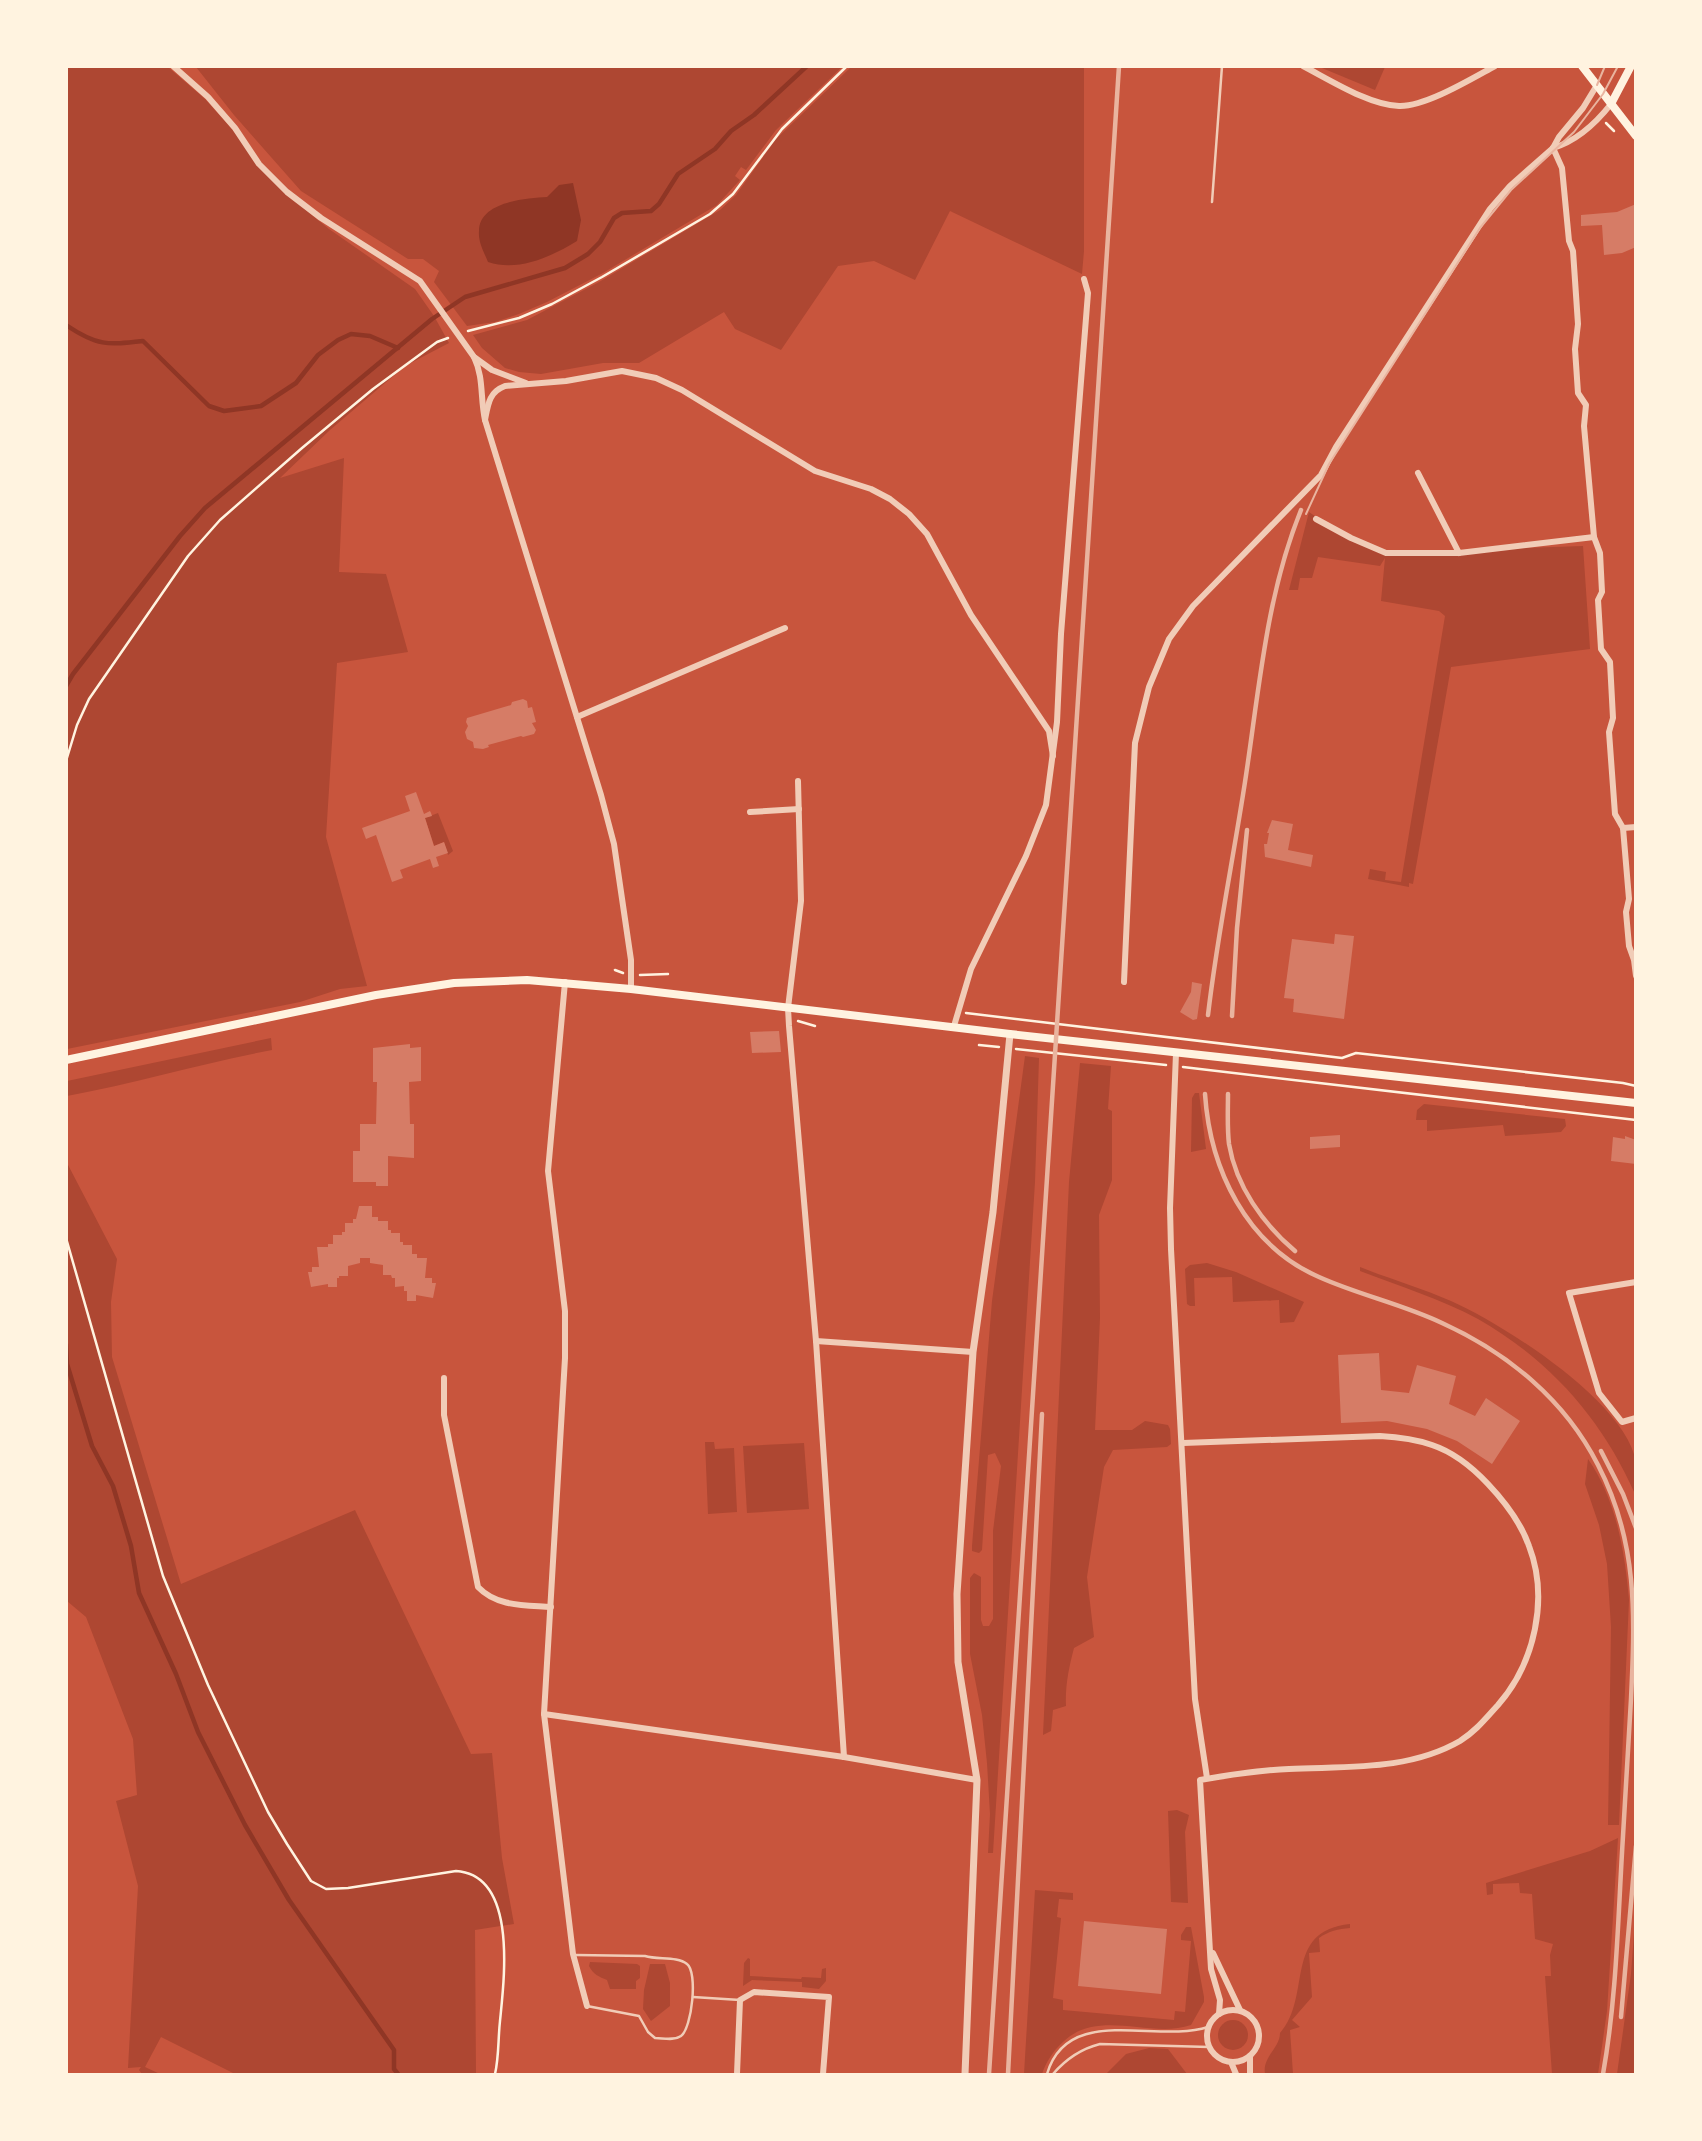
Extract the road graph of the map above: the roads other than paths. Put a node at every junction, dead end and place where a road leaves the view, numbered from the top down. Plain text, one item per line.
1 (173, 66) edge
2 (1222, 66) edge
3 (1303, 66) edge
4 (1495, 66) edge
5 (1582, 66) edge
6 (1631, 66) edge
7 (1597, 85) junction
8 (1611, 104) junction
9 (1636, 136) edge
10 (1553, 148) junction
11 (1212, 202) dead end
12 (1084, 279) dead end
13 (474, 357) junction
14 (531, 384) junction
15 (485, 420) junction
16 (1418, 473) dead end
17 (1316, 519) dead end
18 (1594, 537) junction
19 (1459, 553) junction
20 (785, 628) dead end
21 (577, 717) junction
22 (1053, 756) junction
23 (798, 780) dead end
24 (799, 809) junction
25 (750, 812) dead end
26 (1636, 827) edge
27 (1623, 828) junction
28 (1636, 976) edge
29 (565, 982) junction
30 (1124, 982) dead end
31 (631, 989) junction
32 (788, 1008) junction
33 (954, 1026) junction
34 (1010, 1034) junction
35 (1175, 1053) junction
36 (66, 1060) edge
37 (1636, 1103) edge
38 (1636, 1282) edge
39 (816, 1341) junction
40 (973, 1352) junction
41 (444, 1378) dead end
42 (1636, 1418) edge
43 (1183, 1443) junction
44 (551, 1607) junction
45 (544, 1714) junction
46 (844, 1756) junction
47 (1208, 1779) junction
48 (976, 1780) junction
49 (1211, 1948) junction
50 (573, 1954) junction
51 (693, 1997) junction
52 (740, 2000) junction
53 (587, 2006) joint
54 (1240, 2010) junction
55 (1219, 2014) junction
56 (1208, 2027) junction
57 (1209, 2047) junction
58 (1250, 2056) junction
59 (1231, 2062) junction
60 (737, 2074) edge
61 (823, 2074) edge
62 (965, 2074) edge
63 (1047, 2074) edge
64 (1053, 2074) edge
65 (1236, 2074) edge
66 (1250, 2074) edge

1 - 13 street
2 - 11 lane
3 - 4 street
5 - 7 main road
6 - 8 main road
7 - 8 main road
7 - 10 street
8 - 9 main road
8 - 10 street
10 - 18 street
10 - 30 street
12 - 22 street
13 - 14 street
13 - 15 street
14 - 15 street
14 - 22 street
15 - 21 street
16 - 19 street
17 - 19 street
18 - 19 street
18 - 27 street
20 - 21 street
21 - 31 street
22 - 33 street
23 - 24 street
24 - 25 street
24 - 32 street
26 - 27 street
27 - 28 street
29 - 31 main road
29 - 36 main road
29 - 44 street
31 - 32 main road
32 - 33 main road
32 - 39 street
33 - 34 main road
34 - 35 main road
34 - 40 street
35 - 37 main road
35 - 43 street
38 - 42 street
39 - 40 street
39 - 46 street
40 - 48 street
41 - 44 street
43 - 47 street
43 - 47 street
44 - 45 street
45 - 46 street
45 - 50 street
46 - 48 street
47 - 49 street
48 - 62 street
49 - 54 street
49 - 55 street
50 - 51 lane
50 - 53 street
51 - 52 lane
51 - 53 lane
52 - 60 street
52 - 61 street
54 - 55 street
54 - 58 street
55 - 56 street
56 - 57 street
56 - 63 lane
57 - 59 street
57 - 64 lane
58 - 59 street
58 - 66 street
59 - 65 street

